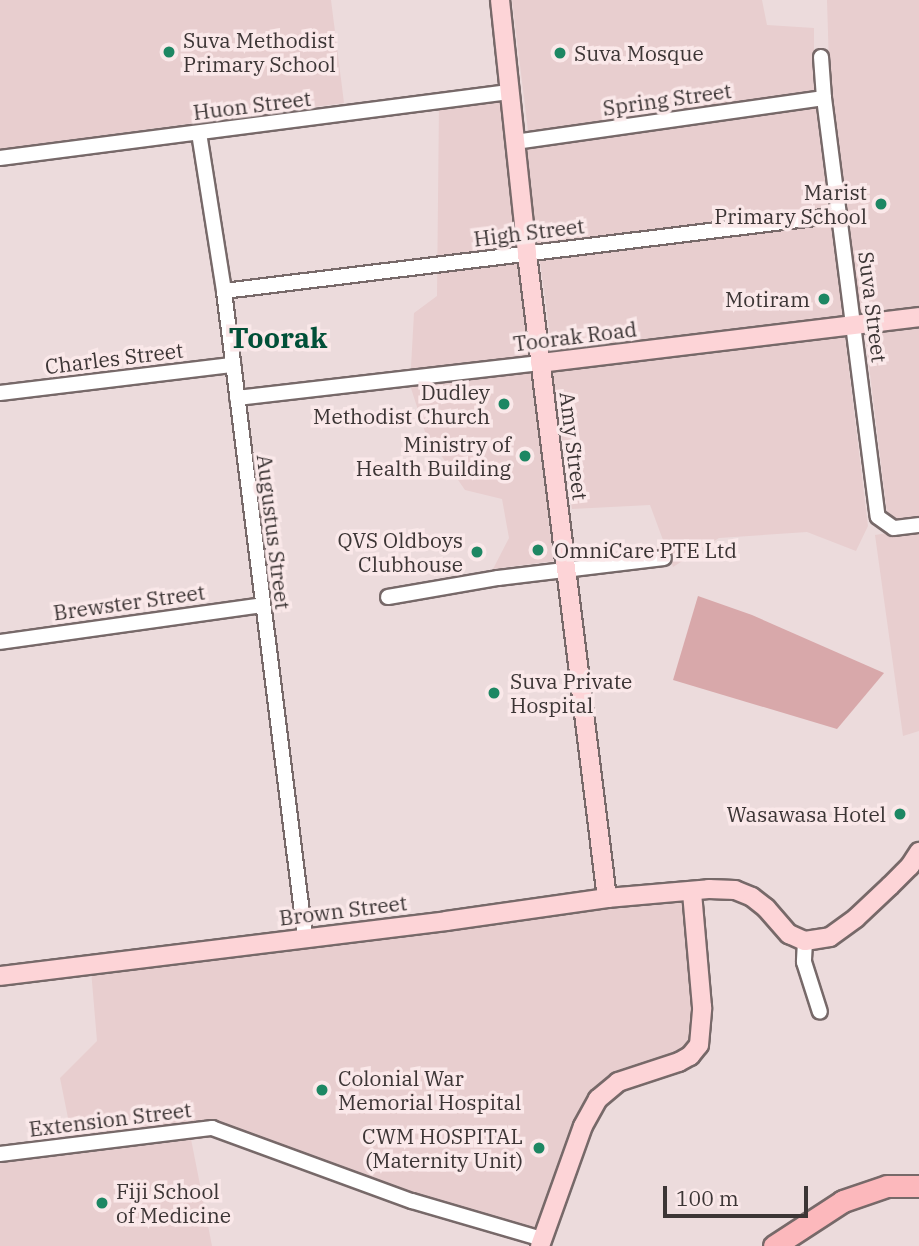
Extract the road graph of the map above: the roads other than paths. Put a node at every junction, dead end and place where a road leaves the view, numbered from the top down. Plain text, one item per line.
1 (500, 0) edge
2 (821, 57) dead end
3 (509, 92) junction
4 (824, 98) junction
5 (199, 133) junction
6 (515, 142) junction
7 (0, 159) edge
8 (839, 215) junction
9 (527, 254) junction
10 (224, 291) junction
11 (919, 317) edge
12 (854, 324) junction
13 (540, 363) junction
14 (233, 365) junction
15 (0, 393) edge
16 (237, 398) junction
17 (919, 525) edge
18 (664, 558) dead end
19 (567, 569) junction
20 (388, 597) dead end
21 (262, 605) junction
22 (1, 642) edge
23 (916, 859) edge
24 (692, 892) junction
25 (607, 898) junction
26 (305, 937) junction
27 (804, 941) junction
28 (0, 976) edge
29 (820, 1012) dead end
30 (0, 1154) edge
31 (919, 1186) edge
32 (541, 1242) edge
33 (774, 1246) edge

1 - 3 main road, Amy Street
2 - 4 street, Suva Street
3 - 5 street, Huon Street
3 - 6 main road, Amy Street
4 - 6 street, Spring Street
4 - 8 street, Suva Street
5 - 7 street, Huon Street
5 - 10 street, Augustus Street
6 - 9 main road, Amy Street
8 - 9 street, High Street
8 - 12 street, Suva Street
9 - 10 street, High Street
9 - 13 main road, Amy Street
10 - 14 street, Augustus Street
11 - 12 main road, Toorak Road
12 - 13 main road, Toorak Road
12 - 17 street, Suva Street
13 - 16 street, Toorak Road
13 - 19 main road, Amy Street
14 - 15 street, Charles Street
14 - 16 street, Augustus Street
16 - 21 street, Augustus Street
18 - 19 street
19 - 20 street
19 - 25 main road, Amy Street
21 - 22 street, Brewster Street
21 - 26 street, Augustus Street
23 - 27 main road
24 - 25 main road, Brown Street
24 - 27 main road, Brown Street
24 - 32 main road
25 - 26 main road, Brown Street
26 - 28 main road, Brown Street
27 - 29 street
30 - 32 street, Extension Street
31 - 33 highway

